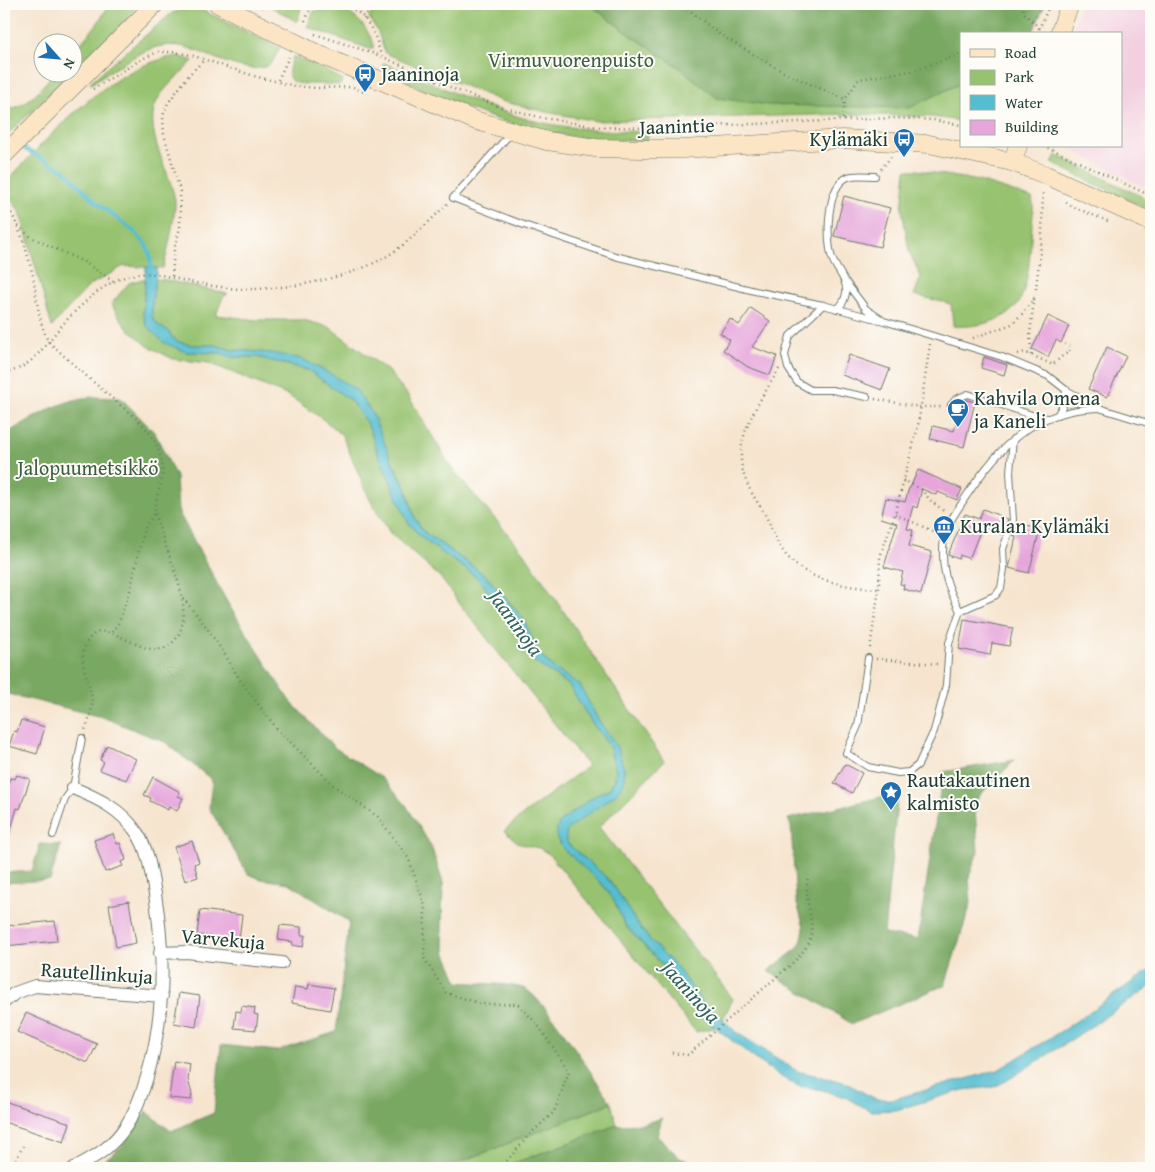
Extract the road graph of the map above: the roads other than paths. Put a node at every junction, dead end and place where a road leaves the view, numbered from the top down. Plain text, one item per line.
1 (154, 4) edge
2 (218, 4) edge
3 (1070, 4) edge
4 (1060, 32) edge
5 (512, 132) junction
6 (960, 148) edge
7 (963, 148) edge
8 (1015, 154) edge
9 (4, 155) edge
10 (875, 176) road end
11 (1151, 222) edge
12 (843, 278) junction
13 (823, 306) junction
14 (836, 309) junction
15 (884, 321) junction
16 (1066, 390) junction
17 (866, 397) road end
18 (950, 405) road end
19 (1099, 408) junction
20 (1058, 414) junction
21 (1048, 418) junction
22 (1151, 424) edge
23 (1013, 439) junction
24 (960, 611) junction
25 (868, 658) road end
26 (82, 738) road end
27 (73, 788) junction
28 (53, 834) dead end
29 (160, 953) junction
30 (282, 963) dead end
31 (162, 996) junction
32 (4, 1002) edge
33 (74, 1168) edge

1 - 9 main road
2 - 5 main road, Jaanintie
3 - 4 main road
5 - 6 main road, Jaanintie
5 - 13 lane
7 - 8 main road, Jaanintie
8 - 11 main road, Jaanintie
10 - 12 lane
12 - 14 lane
12 - 15 lane
13 - 14 lane
13 - 17 lane
14 - 15 lane
15 - 16 lane
16 - 19 lane
16 - 20 lane
18 - 21 lane
19 - 20 lane
19 - 22 lane
20 - 21 lane
21 - 23 lane
23 - 24 lane
23 - 24 lane
24 - 25 lane
26 - 27 lane
27 - 28 lane
27 - 29 street
29 - 30 street, Varvekuja
29 - 31 street
31 - 32 street, Rautellinkuja
31 - 33 street

